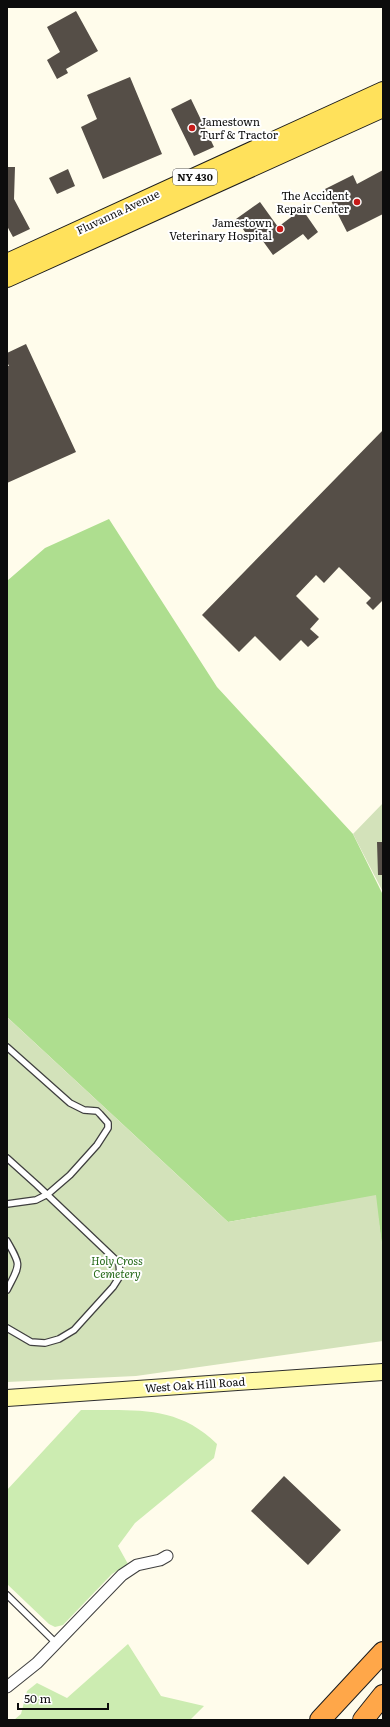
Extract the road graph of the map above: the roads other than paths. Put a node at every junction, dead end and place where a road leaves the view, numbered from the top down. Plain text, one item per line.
1 (383, 91) edge
2 (383, 108) edge
3 (7, 263) edge
4 (7, 278) edge
5 (7, 1047) edge
6 (7, 1158) edge
7 (48, 1194) junction
8 (7, 1204) edge
9 (7, 1241) edge
10 (7, 1290) edge
11 (7, 1328) edge
12 (383, 1372) edge
13 (7, 1398) edge
14 (167, 1556) dead end
15 (7, 1595) edge
16 (56, 1643) junction
17 (383, 1652) edge
18 (7, 1687) edge
19 (383, 1694) edge
20 (320, 1720) edge
21 (363, 1720) edge

1 - 3 main road, Fluvanna Avenue / NY 430
2 - 4 main road, Fluvanna Avenue / NY 430
5 - 7 lane
6 - 7 lane
7 - 8 lane
7 - 11 lane
9 - 10 lane
12 - 13 main road, West Oak Hill Road
14 - 16 street
15 - 16 lane
16 - 18 street
17 - 20 highway
19 - 21 highway

